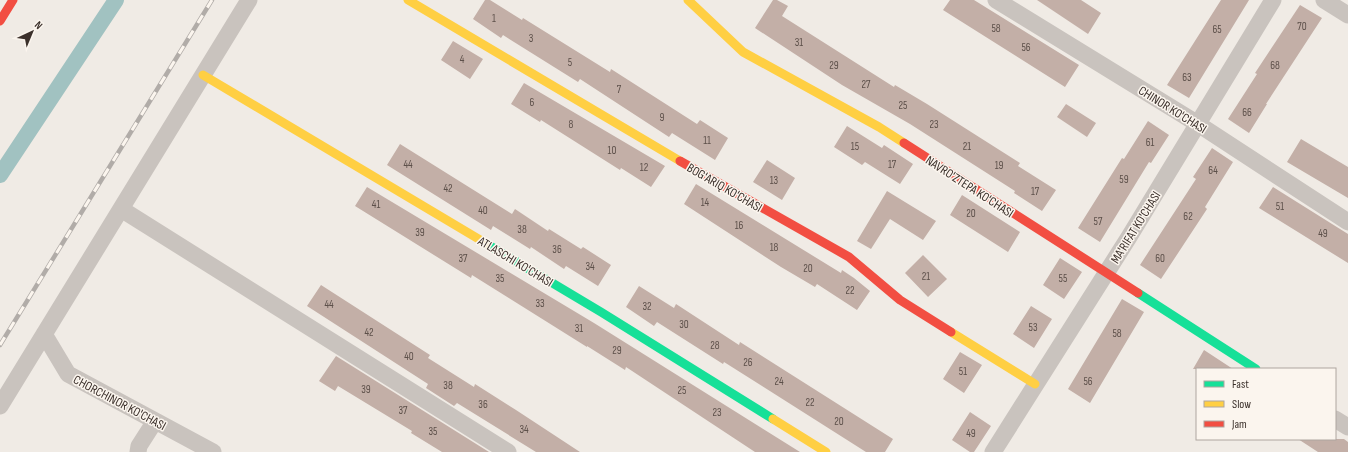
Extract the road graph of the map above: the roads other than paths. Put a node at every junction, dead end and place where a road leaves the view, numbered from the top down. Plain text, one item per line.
1 (13, 0) edge
2 (249, 0) edge
3 (408, 0) edge
4 (688, 0) edge
5 (996, 0) edge
6 (1273, 0) edge
7 (1324, 0) edge
8 (1348, 15) edge
9 (0, 21) edge
10 (203, 75) junction
11 (1198, 124) junction
12 (120, 209) junction
13 (1348, 222) edge
14 (1106, 274) junction
15 (44, 334) junction
16 (1254, 368) edge
17 (1035, 384) junction
18 (0, 406) edge
19 (1336, 420) edge
20 (155, 421) junction
21 (1348, 427) edge
22 (138, 452) edge
23 (212, 452) edge
24 (508, 452) edge
25 (826, 452) edge
26 (994, 452) edge

1 - 9 street
2 - 10 street
3 - 17 street, BOG'ARIQ KO'CHASI
4 - 14 street, NAVRO'ZTEPA KO'CHASI
5 - 11 street, CHINOR KO'CHASI
6 - 11 street, MA'RIFAT KO'CHASI
7 - 8 street
10 - 12 street
10 - 25 street, ATLASCHI KO'CHASI
11 - 13 street, CHINOR KO'CHASI
11 - 14 street, MA'RIFAT KO'CHASI
12 - 15 street
12 - 24 street
14 - 16 street, NAVRO'ZTEPA KO'CHASI
14 - 17 street, MA'RIFAT KO'CHASI
15 - 18 street
15 - 20 street, CHORCHINOR KO'CHASI
17 - 26 street, MA'RIFAT KO'CHASI
19 - 21 street
20 - 22 street
20 - 23 street, CHORCHINOR KO'CHASI

